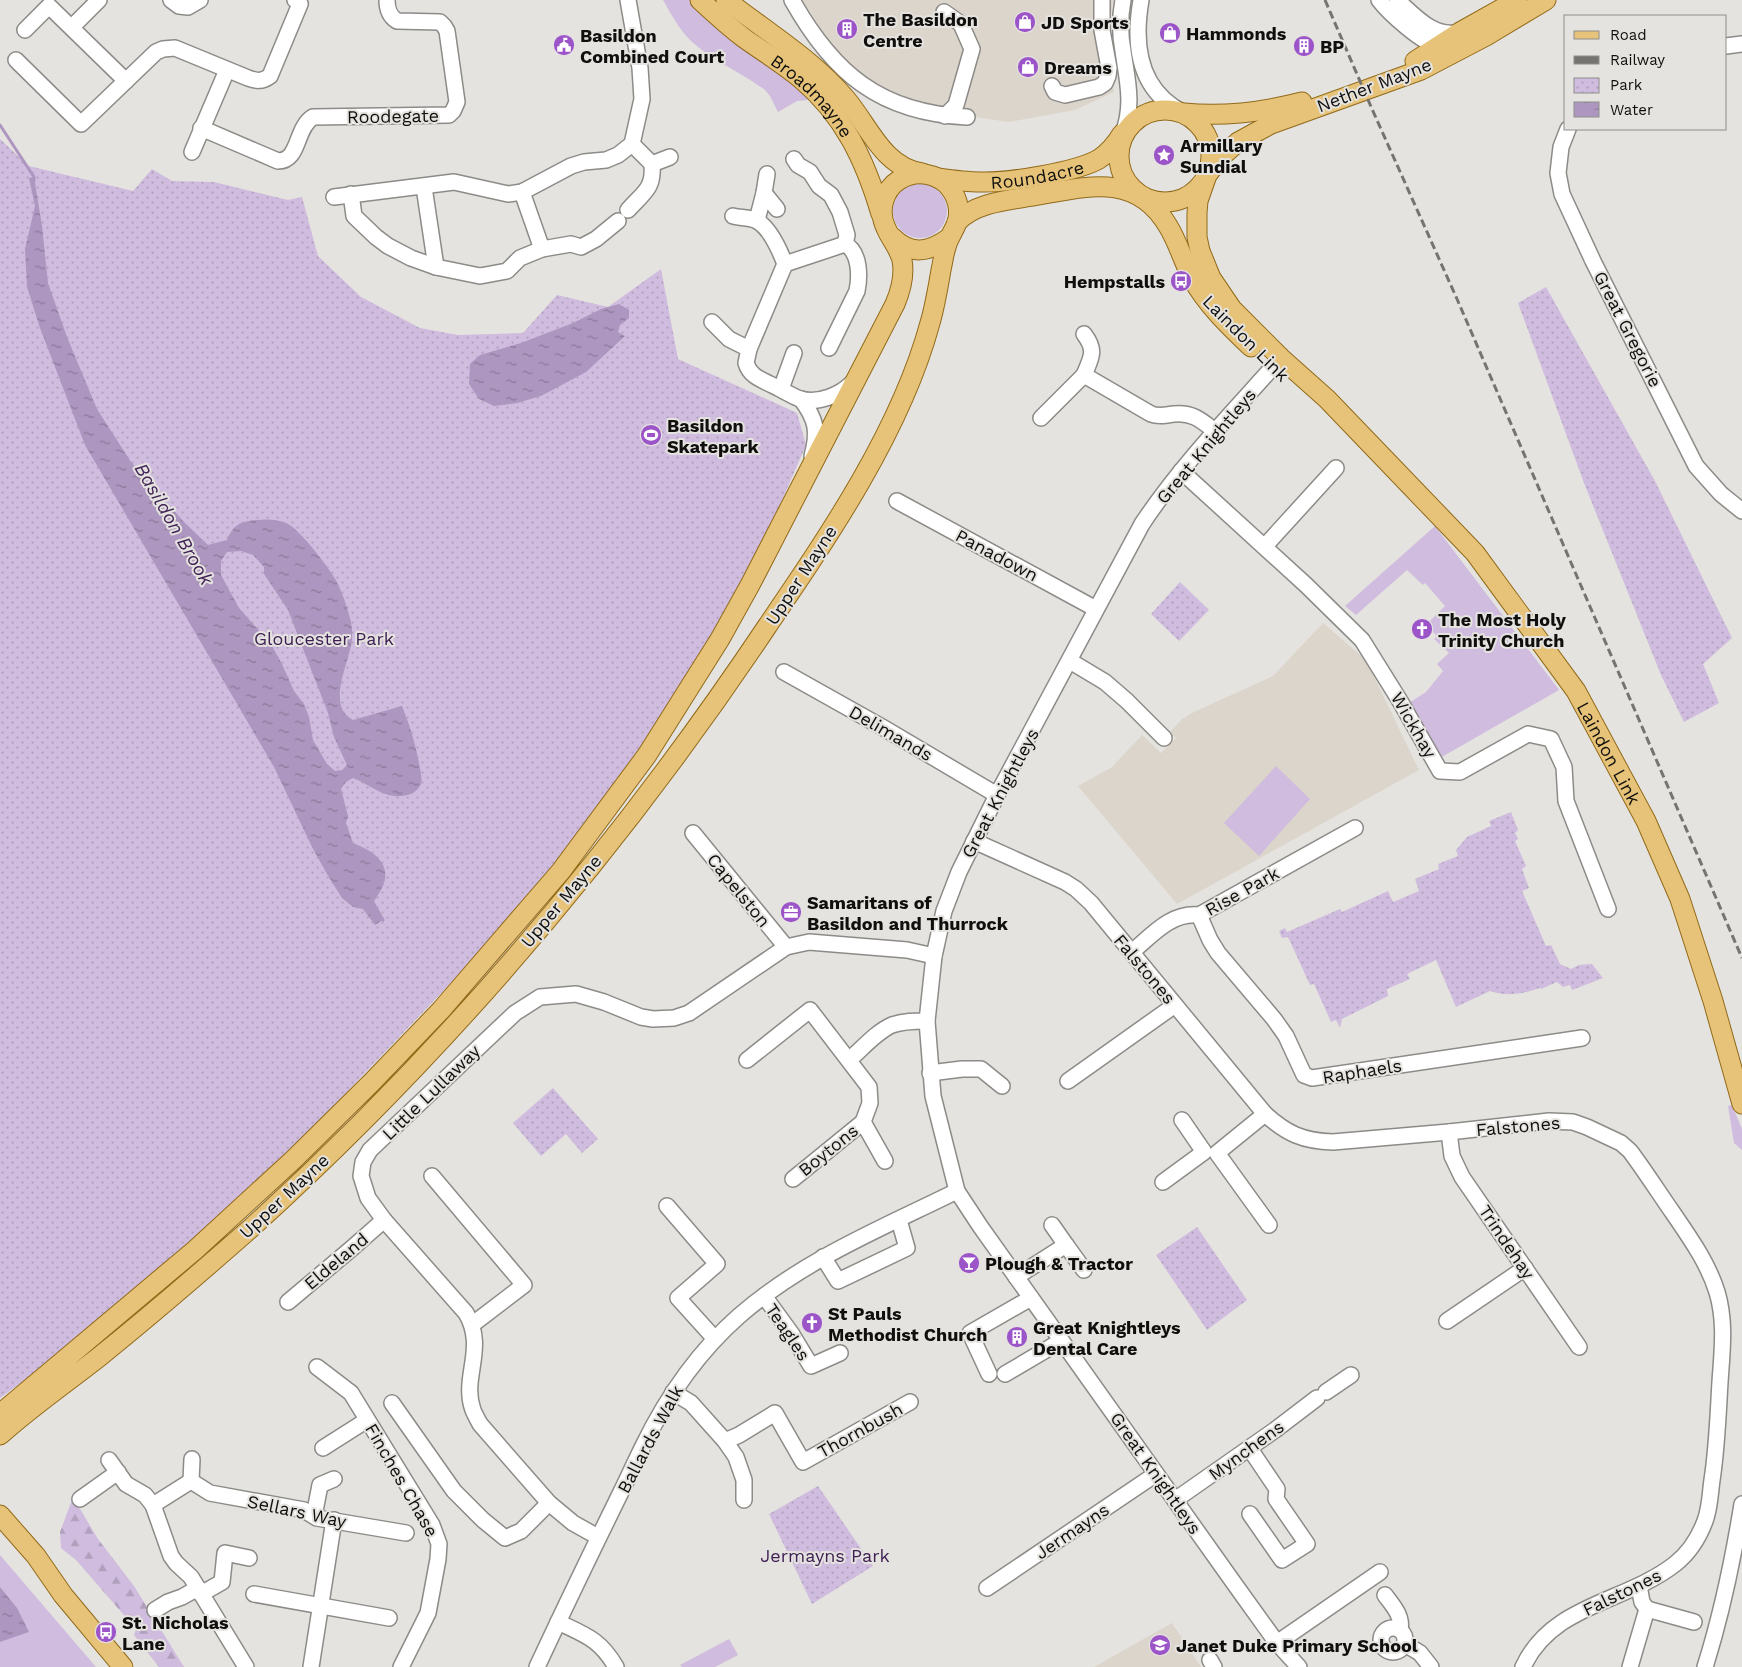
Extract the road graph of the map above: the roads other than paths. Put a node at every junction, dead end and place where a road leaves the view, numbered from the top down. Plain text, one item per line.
1 (100, 0) edge
2 (170, 0) edge
3 (200, 0) edge
4 (294, 0) edge
5 (387, 0) edge
6 (628, 0) edge
7 (700, 0) edge
8 (724, 0) edge
9 (742, 0) edge
10 (1102, 0) edge
11 (1123, 0) edge
12 (1129, 0) edge
13 (1141, 0) edge
14 (1379, 0) edge
15 (1397, 0) edge
16 (1517, 0) edge
17 (792, 1) edge
18 (1541, 3) edge
19 (944, 12) dead end
20 (72, 27) junction
21 (26, 30) dead end
22 (766, 30) junction
23 (1460, 32) junction
24 (1420, 36) junction
25 (1121, 40) junction
26 (1742, 44) edge
27 (1438, 46) junction
28 (1727, 46) edge
29 (1421, 58) junction
30 (16, 60) dead end
31 (227, 70) junction
32 (799, 76) junction
33 (126, 81) junction
34 (1052, 86) dead end
35 (1184, 113) junction
36 (945, 116) junction
37 (967, 117) dead end
38 (201, 128) junction
39 (1568, 130) edge
40 (1123, 133) junction
41 (632, 144) junction
42 (192, 152) dead end
43 (670, 157) dead end
44 (794, 159) dead end
45 (652, 164) junction
46 (767, 174) dead end
47 (1207, 175) junction
48 (930, 176) junction
49 (424, 187) junction
50 (522, 192) junction
51 (764, 193) junction
52 (351, 194) junction
53 (1141, 196) junction
54 (334, 197) dead end
55 (777, 209) dead end
56 (733, 216) dead end
57 (756, 220) junction
58 (886, 228) junction
59 (953, 230) junction
60 (845, 244) junction
61 (542, 249) junction
62 (785, 264) junction
63 (436, 267) junction
64 (712, 322) dead end
65 (1084, 334) dead end
66 (828, 348) dead end
67 (749, 349) junction
68 (794, 353) dead end
69 (1277, 363) junction
70 (858, 375) junction
71 (1084, 375) junction
72 (781, 389) junction
73 (801, 399) junction
74 (1041, 418) dead end
75 (1216, 432) junction
76 (1336, 468) dead end
77 (1182, 471) junction
78 (802, 483) junction
79 (897, 501) dead end
80 (1742, 511) edge
81 (1265, 546) junction
82 (1096, 609) junction
83 (1070, 660) junction
84 (784, 672) dead end
85 (1164, 738) dead end
86 (997, 795) junction
87 (1355, 828) dead end
88 (693, 833) dead end
89 (974, 841) junction
90 (1608, 909) dead end
91 (1200, 915) junction
92 (786, 946) junction
93 (1132, 952) junction
94 (934, 956) junction
95 (1175, 1005) junction
96 (927, 1021) junction
97 (1582, 1038) dead end
98 (747, 1060) dead end
99 (849, 1060) junction
100 (930, 1073) junction
101 (1068, 1081) dead end
102 (1002, 1086) dead end
103 (1742, 1104) edge
104 (1265, 1114) junction
105 (1182, 1120) dead end
106 (863, 1122) junction
107 (1449, 1132) junction
108 (1211, 1152) junction
109 (885, 1161) dead end
110 (432, 1176) dead end
111 (793, 1179) dead end
112 (1163, 1182) dead end
113 (957, 1191) junction
114 (667, 1206) dead end
115 (384, 1220) junction
116 (899, 1220) junction
117 (1052, 1225) dead end
118 (1269, 1225) dead end
119 (1066, 1245) junction
120 (823, 1256) junction
121 (1525, 1268) junction
122 (1084, 1270) dead end
123 (1016, 1277) junction
124 (764, 1296) junction
125 (1031, 1298) junction
126 (288, 1302) dead end
127 (1447, 1321) dead end
128 (473, 1324) junction
129 (715, 1339) junction
130 (1061, 1341) junction
131 (1579, 1347) dead end
132 (840, 1353) dead end
133 (60, 1365) junction
134 (317, 1367) dead end
135 (989, 1374) dead end
136 (1005, 1374) dead end
137 (1351, 1375) dead end
138 (673, 1392) junction
139 (910, 1402) dead end
140 (392, 1403) dead end
141 (0, 1404) edge
142 (0, 1414) edge
143 (366, 1420) junction
144 (0, 1435) edge
145 (725, 1440) junction
146 (323, 1448) dead end
147 (1250, 1448) junction
148 (192, 1459) dead end
149 (109, 1460) dead end
150 (118, 1472) junction
151 (1156, 1474) junction
152 (334, 1479) dead end
153 (191, 1481) junction
154 (80, 1499) dead end
155 (744, 1500) dead end
156 (1175, 1500) junction
157 (549, 1503) junction
158 (1742, 1504) edge
159 (153, 1505) junction
160 (1250, 1514) dead end
161 (0, 1515) edge
162 (314, 1516) junction
163 (334, 1520) junction
164 (0, 1529) edge
165 (406, 1533) dead end
166 (598, 1537) junction
167 (249, 1558) dead end
168 (1639, 1586) junction
169 (987, 1588) dead end
170 (199, 1591) junction
171 (254, 1594) dead end
172 (63, 1595) junction
173 (320, 1606) junction
174 (1647, 1609) junction
175 (155, 1610) dead end
176 (390, 1618) dead end
177 (558, 1622) junction
178 (1694, 1622) dead end
179 (1277, 1642) junction
180 (123, 1667) edge
181 (246, 1667) edge
182 (311, 1667) edge
183 (401, 1667) edge
184 (536, 1667) edge
185 (616, 1667) edge
186 (1298, 1667) edge
187 (1431, 1667) edge
188 (1442, 1667) edge
189 (1523, 1667) edge
190 (1630, 1667) edge
191 (1705, 1667) edge

1 - 20 street
2 - 3 street
4 - 31 street
5 - 38 street, Roodegate
6 - 41 street
7 - 32 main road, Broadmayne
8 - 22 main road, Broadmayne
8 - 32 street
9 - 22 street
10 - 34 street
11 - 25 street
12 - 25 street
13 - 35 street
14 - 24 street
15 - 23 street
16 - 23 main road, Nether Mayne
17 - 36 street
18 - 27 street
18 - 47 main road, Nether Mayne
19 - 36 street
20 - 21 street
20 - 33 street
22 - 48 main road, Broadmayne
23 - 27 main road, Nether Mayne
24 - 27 street
24 - 29 street
25 - 40 street
26 - 28 street
27 - 29 main road, Nether Mayne
29 - 35 main road, Nether Mayne
30 - 33 street
31 - 33 street
31 - 38 street
32 - 58 main road, Broadmayne
35 - 40 main road
35 - 47 main road
36 - 37 street
38 - 42 street
39 - 80 street, Great Gregorie
40 - 48 main road, Roundacre
40 - 53 main road
41 - 45 street
41 - 50 street
43 - 45 street
44 - 60 street
45 - 61 street
46 - 51 street
47 - 53 main road
47 - 69 main road, Laindon Link
48 - 58 main road
48 - 59 main road, Upper Mayne
49 - 50 street
49 - 52 street
49 - 63 street
50 - 61 street
51 - 55 street
51 - 57 street
52 - 54 street
52 - 63 street
53 - 59 main road, Roundacre
53 - 69 main road, Laindon Link
56 - 57 street
57 - 62 street
58 - 59 main road
58 - 70 main road, Upper Mayne
59 - 144 main road, Upper Mayne
60 - 62 street
60 - 66 street
61 - 63 street
62 - 67 street
64 - 67 street
65 - 71 street
67 - 72 street
68 - 72 street
69 - 75 street, Great Knightleys
69 - 103 main road, Laindon Link
70 - 73 street
70 - 78 main road, Upper Mayne
71 - 74 street
71 - 75 street
72 - 73 street
73 - 78 street
75 - 77 street, Great Knightleys
76 - 81 street
77 - 81 street, Wickhay
77 - 82 street, Great Knightleys
78 - 133 main road, Upper Mayne
79 - 82 street, Panadown
81 - 90 street, Wickhay
82 - 83 street, Great Knightleys
83 - 85 street
83 - 86 street, Great Knightleys
84 - 86 street, Delimands
86 - 89 street, Great Knightleys
87 - 91 street, Rise Park
88 - 92 street, Capelston
89 - 93 street, Falstones
89 - 94 street, Great Knightleys
91 - 93 street, Rise Park
91 - 97 street, Raphaels
92 - 94 street, Little Lullaway
92 - 115 street, Little Lullaway
93 - 95 street, Falstones
94 - 96 street, Great Knightleys
95 - 101 street
95 - 104 street, Falstones
96 - 99 street
96 - 100 street, Great Knightleys
98 - 99 street, Boytons
99 - 106 street, Boytons
100 - 102 street
100 - 113 street, Great Knightleys
104 - 107 street, Falstones
104 - 108 street
105 - 108 street
106 - 109 street, Boytons
106 - 111 street, Boytons
107 - 121 street, Trindehay
107 - 168 street, Falstones
108 - 112 street
108 - 118 street
110 - 128 street
113 - 116 street, Ballards Walk
113 - 123 street, Great Knightleys
114 - 129 street
115 - 126 street, Eldeland
115 - 128 street, Little Lullaway
116 - 120 street, Ballards Walk
116 - 120 street
117 - 119 street
119 - 122 street
119 - 123 street
120 - 124 street, Ballards Walk
121 - 127 street
121 - 131 street, Trindehay
123 - 125 street, Great Knightleys
124 - 129 street, Ballards Walk
124 - 132 street, Teagles
125 - 130 street, Great Knightleys
125 - 135 street
128 - 157 street
129 - 138 street, Ballards Walk
130 - 136 street
130 - 151 street, Great Knightleys
133 - 141 main road
133 - 142 main road, Upper Mayne
134 - 143 street, Finches Chase
137 - 147 street, Mynchens
138 - 145 street
138 - 166 street, Ballards Walk
139 - 145 street, Thornbush
140 - 157 street
143 - 146 street
143 - 183 street, Finches Chase
145 - 155 street
147 - 156 street, Mynchens
147 - 160 street
148 - 153 street
149 - 150 street
150 - 154 street
150 - 159 street
151 - 156 street, Great Knightleys
151 - 169 street, Jermayns
152 - 162 street
153 - 159 street
153 - 162 street, Sellars Way
156 - 179 street, Great Knightleys
157 - 166 street
158 - 191 street
159 - 170 street
161 - 172 main road
162 - 163 street, Sellars Way
163 - 165 street, Sellars Way
163 - 173 street
164 - 172 main road
166 - 177 street, Ballards Walk
167 - 170 street
168 - 174 street
168 - 189 street, Falstones
170 - 175 street
170 - 181 street
171 - 173 street
172 - 180 main road
173 - 176 street
173 - 182 street
174 - 178 street
174 - 190 street
177 - 184 street, Ballards Walk
177 - 185 street
179 - 186 street, Great Knightleys
179 - 187 street
187 - 188 street

